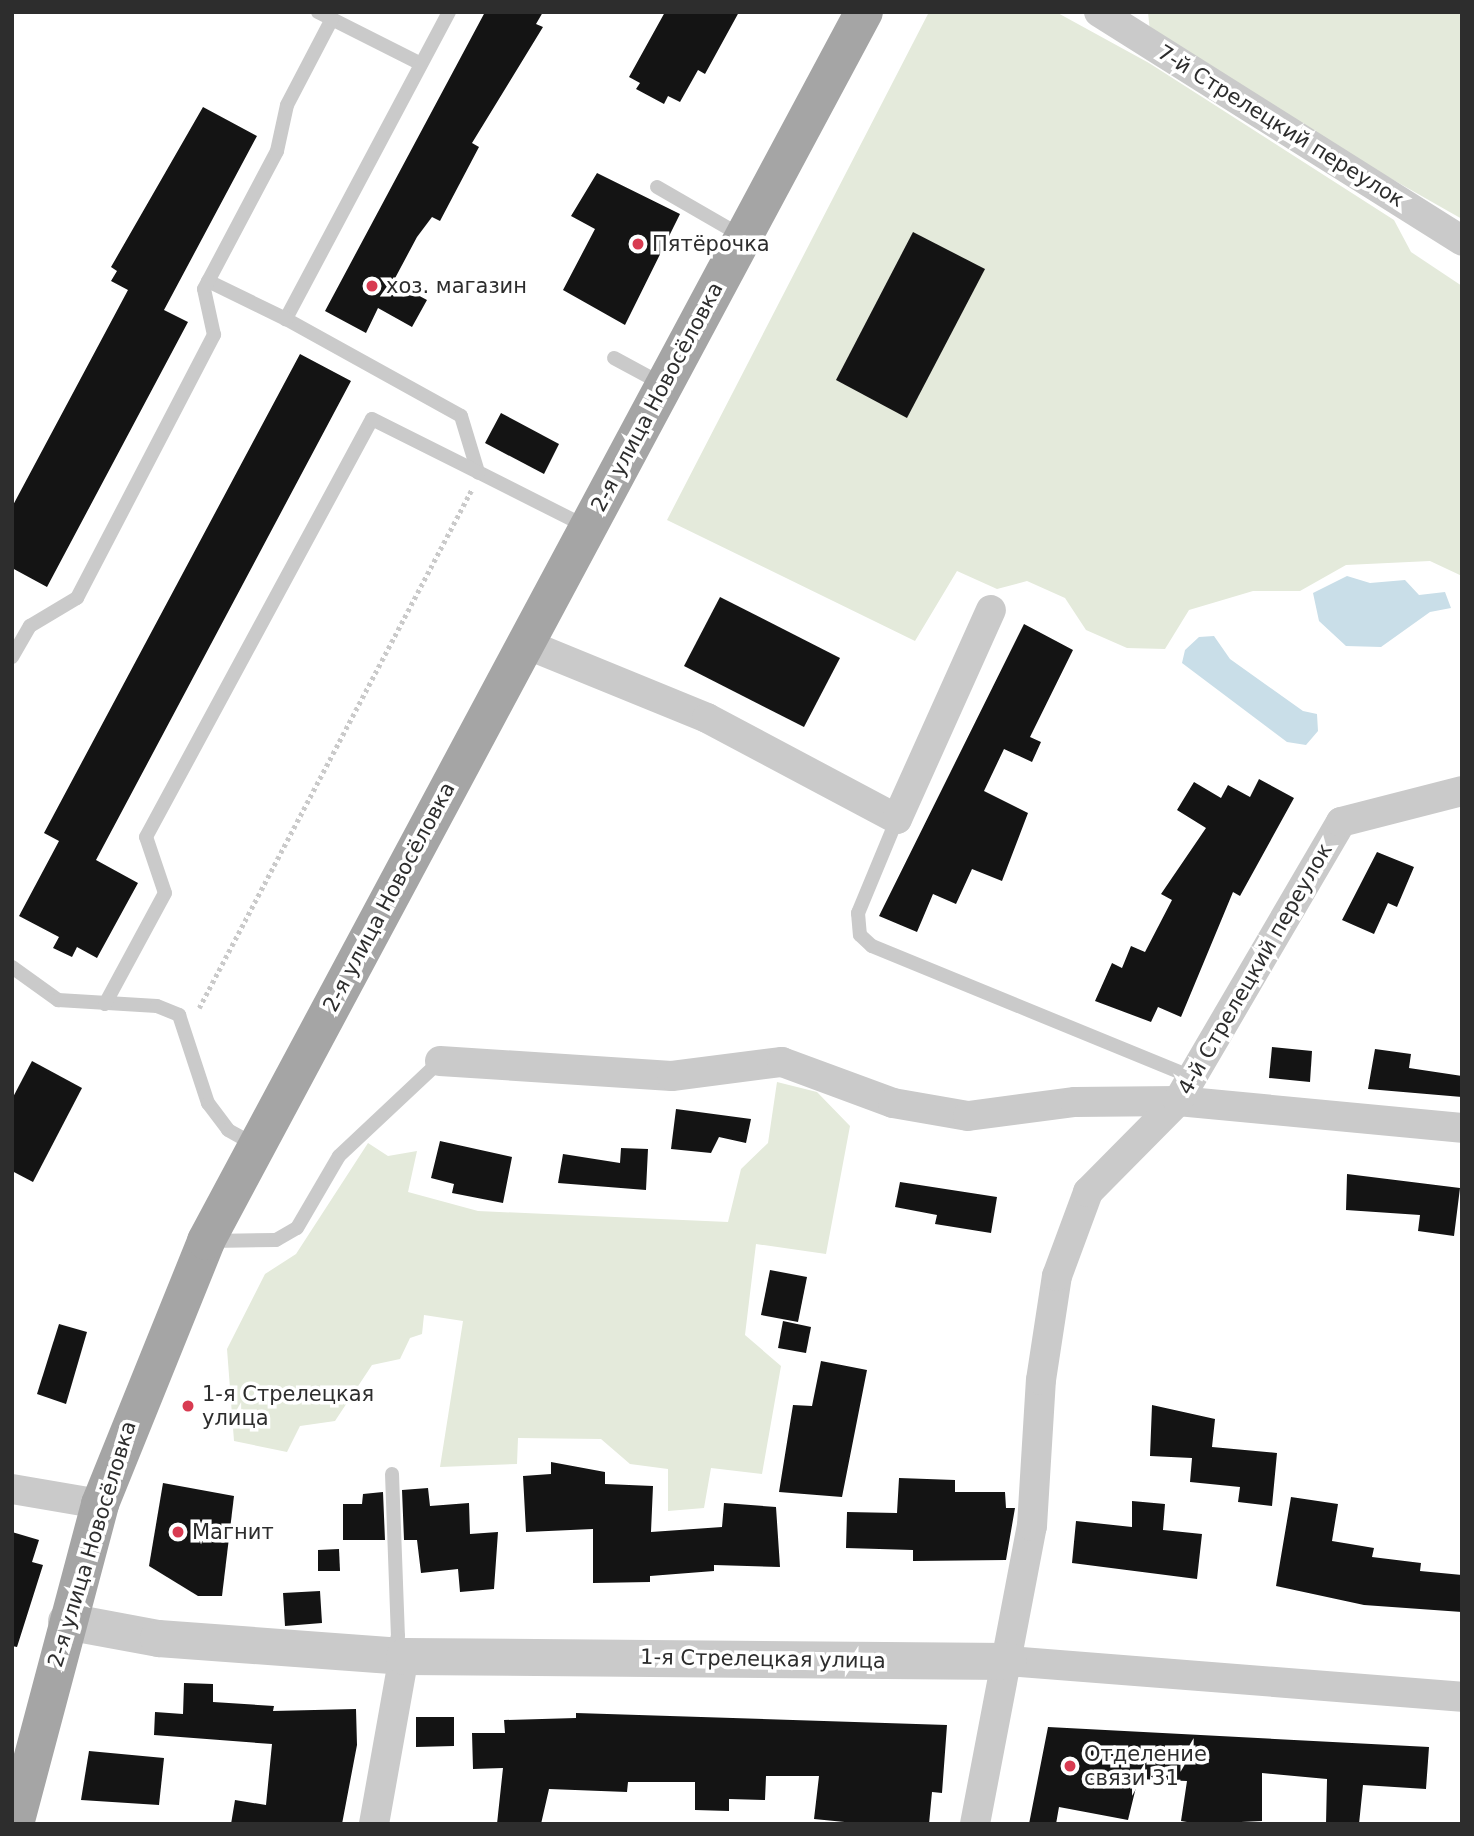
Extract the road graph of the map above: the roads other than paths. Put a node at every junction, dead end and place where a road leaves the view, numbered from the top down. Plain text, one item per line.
1 (318, 12) edge
2 (449, 12) edge
3 (864, 12) edge
4 (1099, 12) edge
5 (332, 19) junction
6 (421, 64) junction
7 (657, 187) dead end
8 (744, 236) junction
9 (1462, 241) edge
10 (208, 281) junction
11 (286, 319) junction
12 (614, 358) dead end
13 (664, 385) junction
14 (478, 472) junction
15 (587, 527) junction
16 (991, 610) dead end
17 (526, 644) junction
18 (12, 657) edge
19 (1462, 791) edge
20 (897, 819) junction
21 (12, 967) edge
22 (105, 1004) junction
23 (440, 1061) joint
24 (1185, 1089) junction
25 (1462, 1128) edge
26 (255, 1145) junction
27 (206, 1241) junction
28 (391, 1474) dead end
29 (12, 1489) edge
30 (100, 1504) junction
31 (66, 1621) junction
32 (398, 1655) junction
33 (1008, 1661) junction
34 (1462, 1697) edge
35 (15, 1824) edge
36 (374, 1824) edge
37 (975, 1824) edge

1 - 5 lane
2 - 6 lane
3 - 8 main road, 2-я улица Новосёловка
4 - 9 street, 7-й Стрелецкий переулок
5 - 6 lane
5 - 10 lane
6 - 11 lane
7 - 8 lane
8 - 13 main road, 2-я улица Новосёловка
10 - 11 lane
10 - 18 lane
11 - 14 lane
12 - 13 lane
13 - 15 main road, 2-я улица Новосёловка
14 - 15 lane
14 - 22 lane
15 - 17 main road, 2-я улица Новосёловка
16 - 20 street
17 - 20 street
17 - 26 main road, 2-я улица Новосёловка
19 - 24 street, 4-й Стрелецкий переулок
20 - 24 lane
21 - 22 lane
22 - 26 lane
23 - 24 street
23 - 27 lane
24 - 25 street
24 - 33 street, 4-й Стрелецкий переулок
26 - 27 main road, 2-я улица Новосёловка
27 - 30 main road, 2-я улица Новосёловка
28 - 32 lane
29 - 30 street
30 - 31 main road, 2-я улица Новосёловка
31 - 32 street, 1-я Стрелецкая улица
31 - 35 main road, 2-я улица Новосёловка
32 - 33 street, 1-я Стрелецкая улица
32 - 36 street
33 - 34 street, 1-я Стрелецкая улица
33 - 37 street, 4-й Стрелецкий переулок

